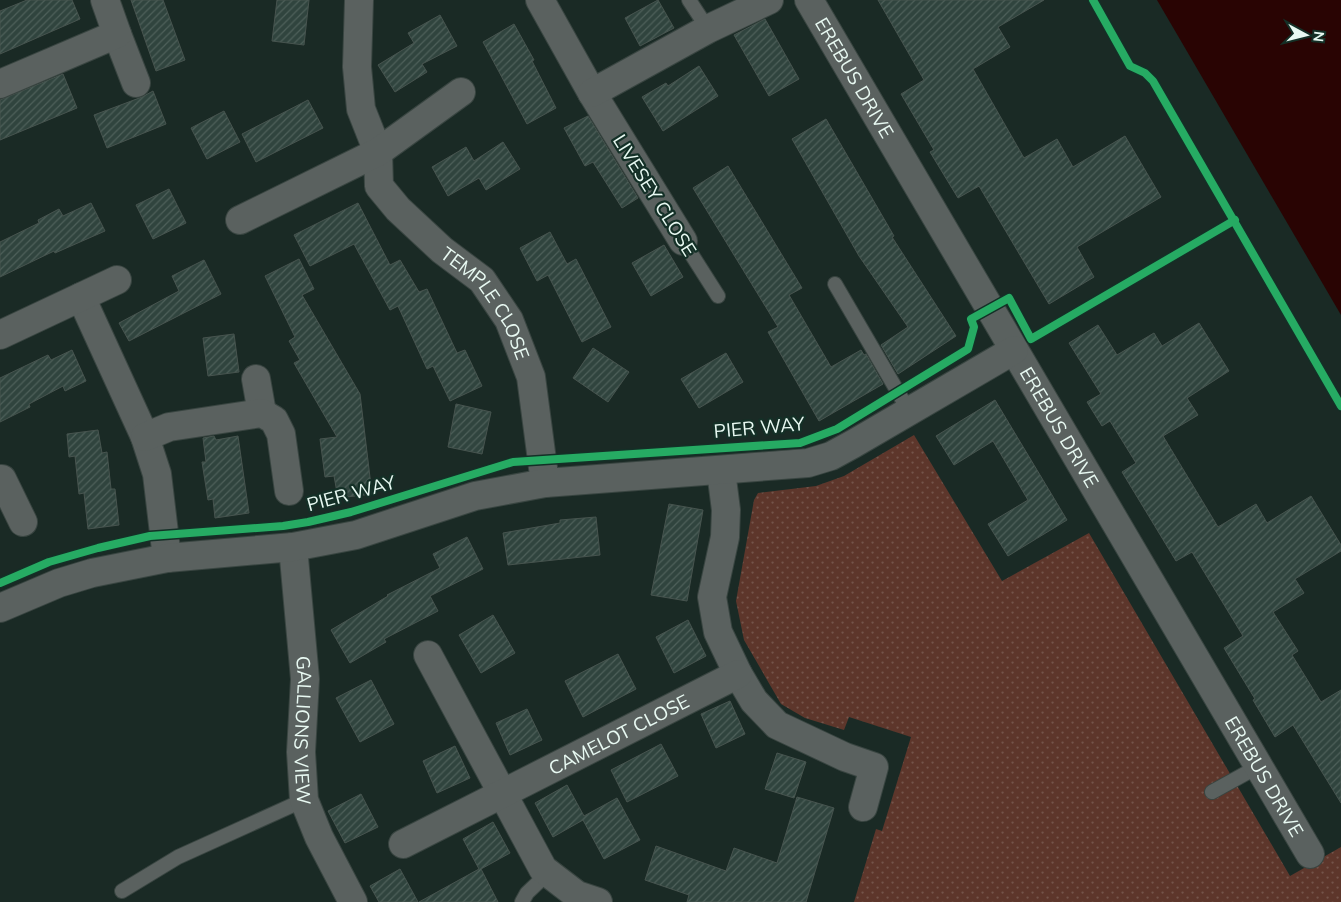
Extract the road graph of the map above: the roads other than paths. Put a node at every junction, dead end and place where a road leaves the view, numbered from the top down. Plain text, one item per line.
1 (105, 0) edge
2 (359, 0) edge
3 (540, 0) edge
4 (689, 0) edge
5 (769, 0) edge
6 (809, 0) edge
7 (708, 29) junction
8 (117, 34) junction
9 (0, 84) edge
10 (136, 84) dead end
11 (461, 92) dead end
12 (592, 93) junction
13 (378, 152) junction
14 (240, 220) dead end
15 (684, 241) joint
16 (117, 280) dead end
17 (835, 284) dead end
18 (718, 296) dead end
19 (81, 297) junction
20 (0, 335) edge
21 (1014, 350) junction
22 (256, 379) dead end
23 (909, 411) junction
24 (262, 413) junction
25 (145, 437) junction
26 (721, 471) junction
27 (0, 480) edge
28 (545, 483) junction
29 (289, 491) dead end
30 (23, 522) dead end
31 (293, 548) junction
32 (167, 558) junction
33 (0, 608) edge
34 (428, 655) dead end
35 (738, 674) junction
36 (1259, 766) junction
37 (1212, 792) dead end
38 (501, 794) junction
39 (304, 800) junction
40 (863, 807) dead end
41 (404, 844) dead end
42 (1310, 854) dead end
43 (548, 872) junction
44 (122, 891) dead end
45 (353, 902) edge
46 (522, 902) edge
47 (598, 902) edge

1 - 8 street
2 - 13 street, TEMPLE CLOSE
3 - 12 street, LIVESEY CLOSE
4 - 7 lane
5 - 7 street
6 - 21 street, EREBUS DRIVE
7 - 12 street
8 - 9 street
8 - 10 street
11 - 13 street
12 - 15 street, LIVESEY CLOSE
13 - 14 street
13 - 28 street, TEMPLE CLOSE
15 - 18 lane, LIVESEY CLOSE
16 - 19 street
17 - 23 lane
19 - 20 street
19 - 25 street
21 - 23 street, PIER WAY
21 - 36 street, EREBUS DRIVE
22 - 24 street
23 - 26 street, PIER WAY
24 - 25 street
24 - 29 street
25 - 32 street
26 - 28 street, PIER WAY
26 - 35 street
27 - 30 street
28 - 31 street, PIER WAY
31 - 32 street, PIER WAY
31 - 39 street, GALLIONS VIEW
32 - 33 street, PIER WAY
34 - 38 street
35 - 38 street, CAMELOT CLOSE
35 - 40 street
36 - 37 lane
36 - 42 street, EREBUS DRIVE
38 - 41 street, CAMELOT CLOSE
38 - 43 street
39 - 44 lane
39 - 45 street, GALLIONS VIEW
43 - 46 lane
43 - 47 street

